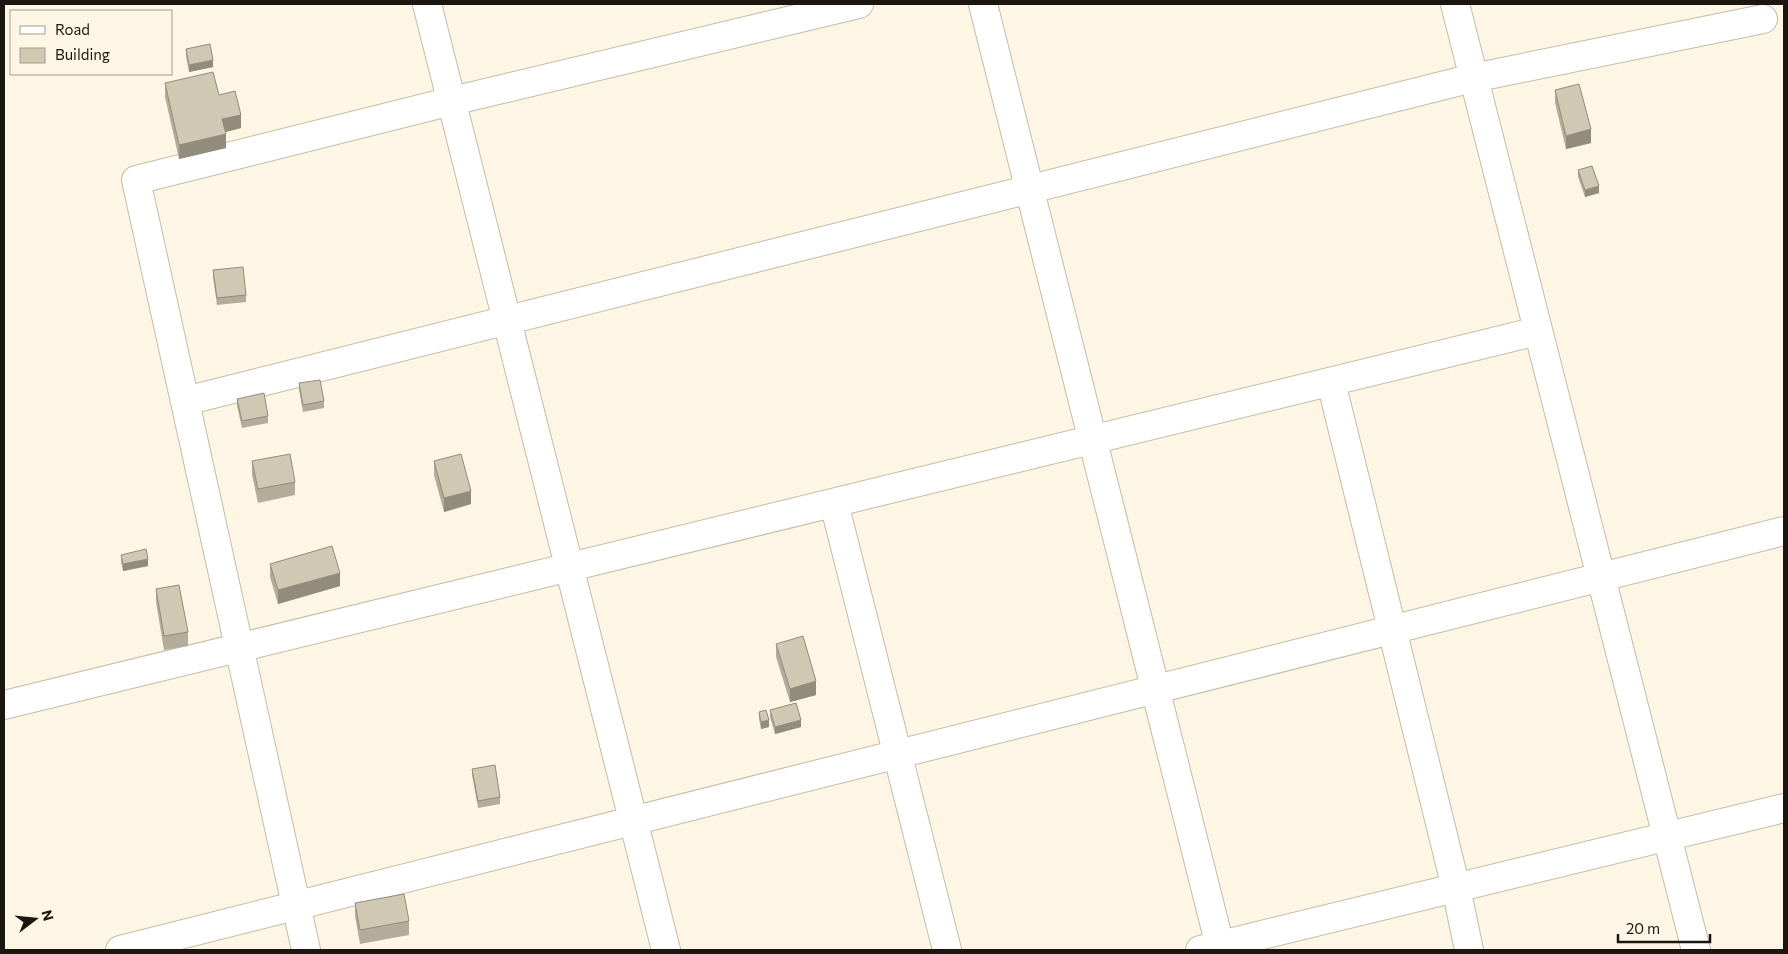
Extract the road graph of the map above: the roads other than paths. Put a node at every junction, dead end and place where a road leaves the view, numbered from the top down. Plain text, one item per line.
1 (427, 4) edge
2 (859, 4) edge
3 (983, 4) edge
4 (1455, 4) edge
5 (1763, 19) dead end
6 (1473, 78) junction
7 (452, 102) junction
8 (1030, 189) junction
9 (507, 320) junction
10 (1538, 331) junction
11 (1331, 382) junction
12 (185, 401) junction
13 (1093, 440) junction
14 (834, 503) junction
15 (1784, 531) edge
16 (570, 567) junction
17 (1602, 577) junction
18 (1392, 630) junction
19 (239, 648) junction
20 (1156, 689) junction
21 (4, 705) edge
22 (898, 755) junction
23 (1784, 808) edge
24 (634, 821) junction
25 (1668, 836) junction
26 (1456, 888) junction
27 (296, 906) junction
28 (1214, 949) edge
29 (120, 950) edge
30 (306, 950) edge
31 (666, 950) edge
32 (947, 950) edge
33 (1468, 950) edge
34 (1696, 950) edge

1 - 7 street
2 - 7 street
3 - 8 street
4 - 6 street
5 - 6 street
6 - 8 street
6 - 10 street
7 - 9 street
7 - 12 street
8 - 9 street
8 - 13 street
9 - 12 street
9 - 16 street
10 - 11 street
10 - 17 street
11 - 13 street
11 - 18 street
12 - 19 street
13 - 14 street
13 - 20 street
14 - 16 street
14 - 22 street
15 - 17 street
16 - 19 street
16 - 24 street
17 - 18 street
17 - 25 street
18 - 20 street
18 - 26 street
19 - 21 street
19 - 27 street
20 - 22 street
20 - 28 street
22 - 24 street
22 - 32 street
23 - 25 street
24 - 27 street
24 - 31 street
25 - 26 street
25 - 34 street
26 - 28 street
26 - 33 street
27 - 29 street
27 - 30 street

